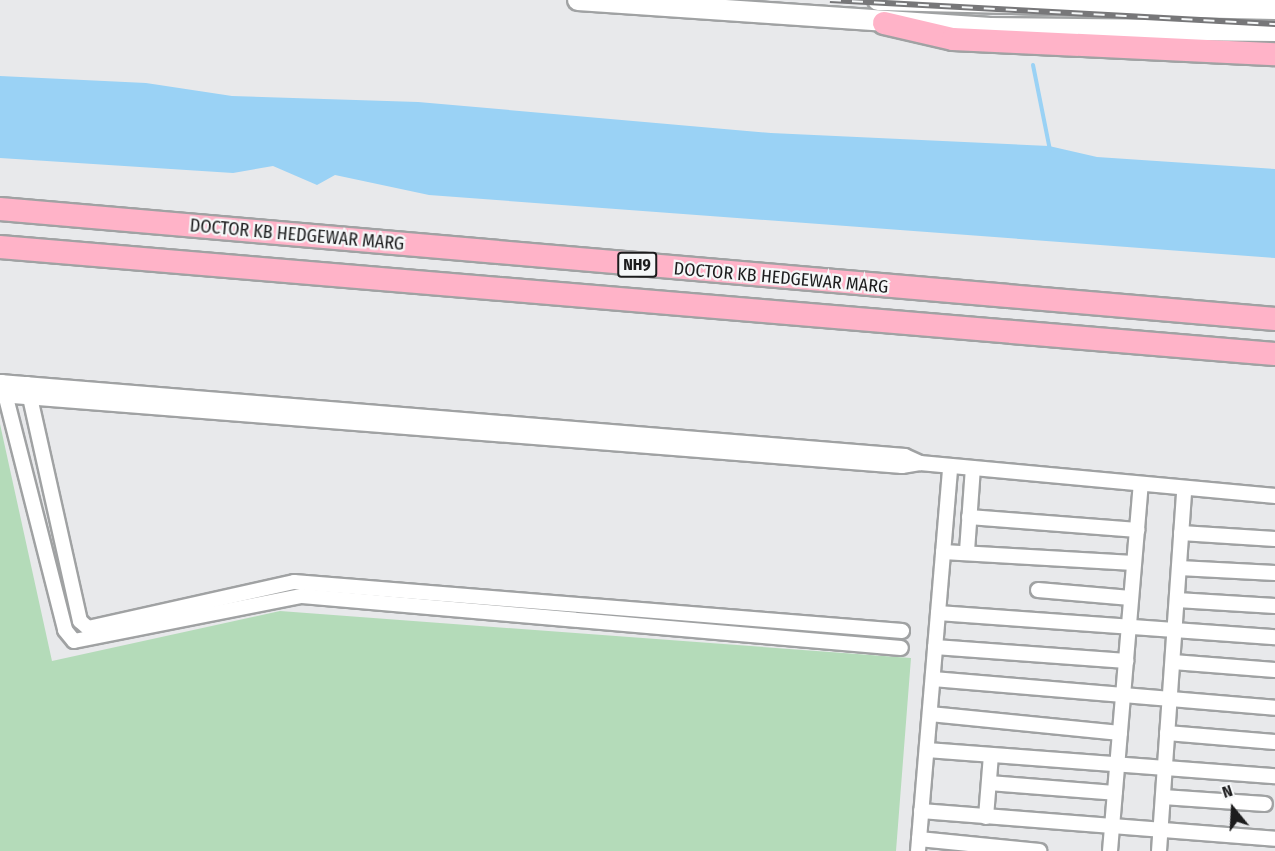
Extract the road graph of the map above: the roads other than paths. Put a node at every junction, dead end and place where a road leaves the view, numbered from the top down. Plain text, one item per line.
1 (578, 0) edge
2 (878, 0) edge
3 (1157, 4) edge
4 (1275, 9) edge
5 (884, 23) junction
6 (1275, 31) edge
7 (1275, 54) edge
8 (0, 209) edge
9 (0, 248) edge
10 (1275, 319) edge
11 (1275, 354) edge
12 (2, 388) edge
13 (28, 391) junction
14 (950, 466) junction
15 (973, 468) junction
16 (1141, 485) junction
17 (1184, 490) junction
18 (1275, 496) edge
19 (969, 517) junction
20 (1137, 530) junction
21 (1181, 534) junction
22 (1275, 540) edge
23 (967, 551) junction
24 (943, 552) junction
25 (1134, 563) junction
26 (1179, 568) junction
27 (1275, 573) edge
28 (1038, 590) dead end
29 (1131, 598) junction
30 (1177, 600) junction
31 (1275, 606) edge
32 (938, 614) junction
33 (1129, 626) junction
34 (902, 631) dead end
35 (1175, 631) junction
36 (1275, 637) edge
37 (935, 647) junction
38 (901, 648) dead end
39 (1126, 661) junction
40 (1173, 662) junction
41 (1275, 670) edge
42 (933, 679) junction
43 (1123, 698) junction
44 (1169, 703) junction
45 (1275, 708) edge
46 (930, 714) junction
47 (1120, 733) junction
48 (1167, 733) junction
49 (1275, 742) edge
50 (927, 750) junction
51 (991, 755) junction
52 (1117, 764) junction
53 (1165, 768) junction
54 (1275, 776) edge
55 (989, 783) junction
56 (1115, 793) junction
57 (1163, 797) junction
58 (1264, 804) dead end
59 (921, 811) junction
60 (986, 817) junction
61 (1112, 828) junction
62 (1160, 833) junction
63 (1275, 839) edge
64 (918, 845) edge
65 (1040, 851) edge
66 (1110, 851) edge
67 (1159, 851) edge

1 - 5 main road
2 - 3 main road
3 - 4 main road
5 - 6 main road
5 - 7 highway
8 - 10 highway, DOCTOR KB HEDGEWAR MARG / NH9
9 - 11 highway, DOCTOR KB HEDGEWAR MARG / NH9
12 - 13 street
12 - 38 street
13 - 14 street
13 - 34 street
14 - 15 street
14 - 24 street
15 - 16 street
15 - 19 street
16 - 17 street
16 - 20 street
17 - 18 street
17 - 21 street
19 - 20 street
19 - 23 street
20 - 25 street
21 - 22 street
21 - 26 street
23 - 24 street
23 - 25 street
24 - 32 street
25 - 29 street
26 - 27 street
26 - 30 street
28 - 29 street
29 - 33 street
30 - 31 street
30 - 35 street
32 - 33 street
32 - 37 street
33 - 35 street
33 - 39 street
35 - 36 street
35 - 40 street
37 - 39 street
37 - 42 street
39 - 43 street
40 - 41 street
40 - 44 street
42 - 43 street
42 - 46 street
43 - 44 street
43 - 47 street
44 - 45 street
44 - 48 street
46 - 47 street
46 - 50 street
47 - 52 street
48 - 49 street
48 - 53 street
50 - 51 street
50 - 59 street
51 - 52 street
51 - 55 street
52 - 53 street
52 - 56 street
53 - 54 street
53 - 57 street
55 - 56 street
55 - 60 street
56 - 61 street
57 - 58 street
57 - 62 street
59 - 60 street
59 - 64 street
60 - 61 street
61 - 62 street
61 - 66 street
62 - 63 street
62 - 67 street
64 - 65 street

